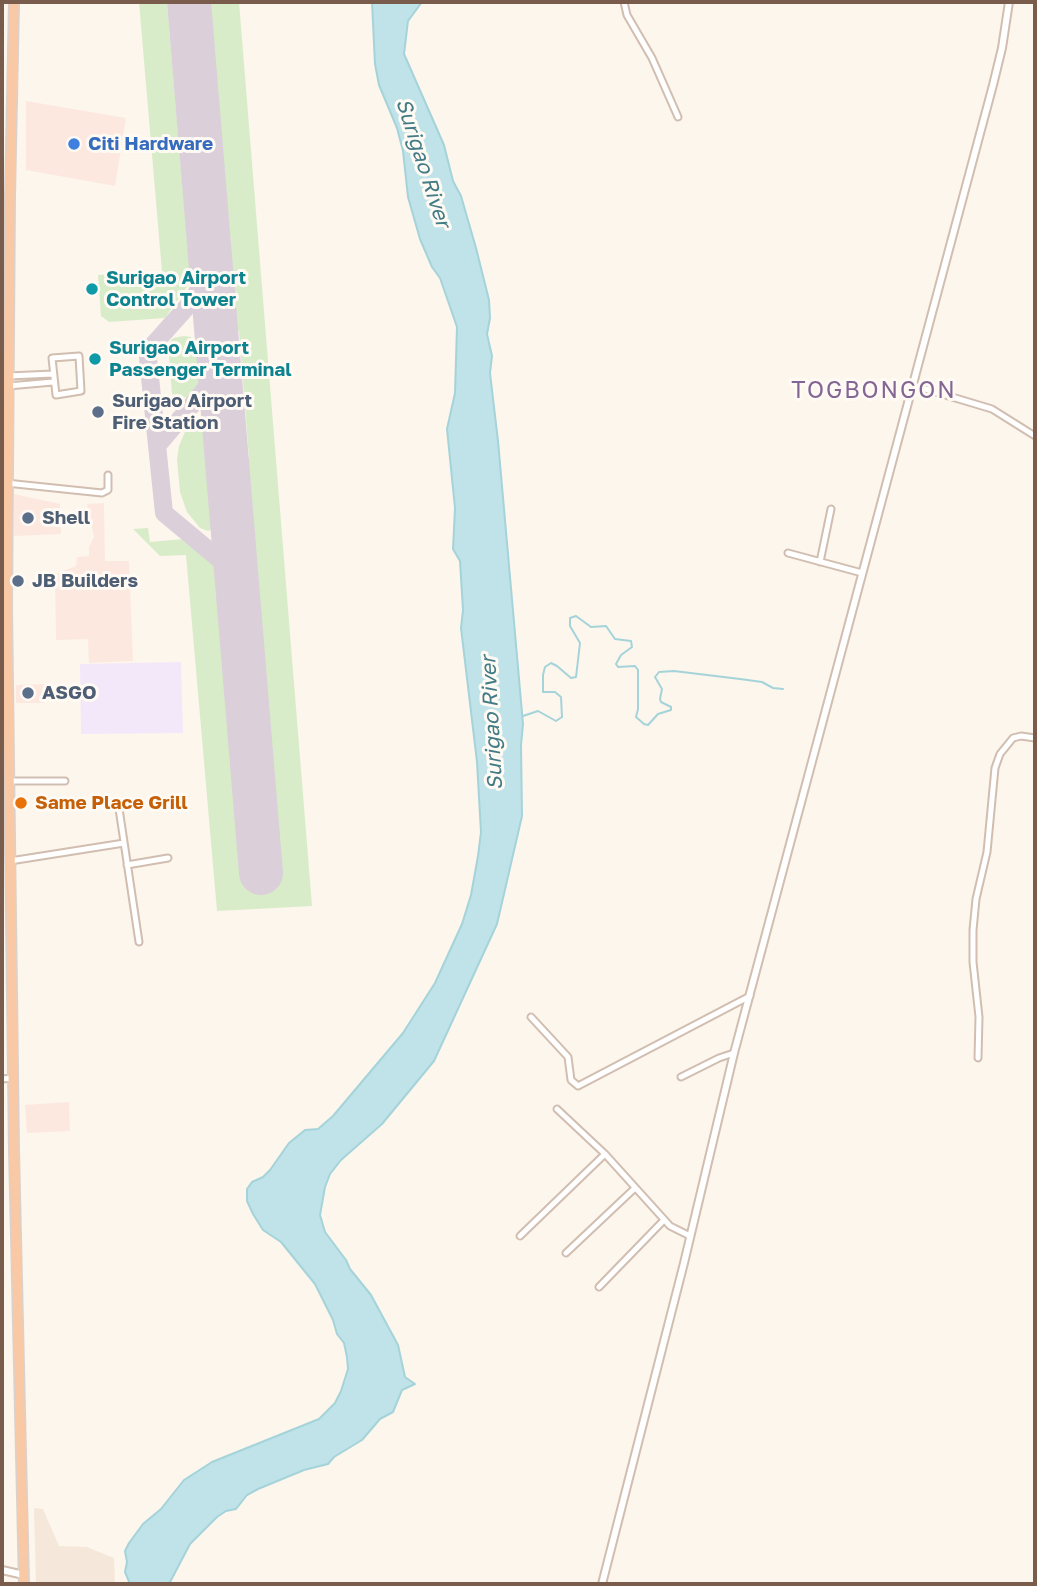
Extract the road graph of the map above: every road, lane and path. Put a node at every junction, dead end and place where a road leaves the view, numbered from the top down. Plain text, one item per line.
1 (14, 2) edge
2 (624, 2) edge
3 (1009, 2) edge
4 (678, 117) dead end
5 (6, 195) edge
6 (6, 263) edge
7 (5, 361) edge
8 (53, 374) junction
9 (8, 381) junction
10 (53, 382) junction
11 (912, 385) junction
12 (1035, 436) edge
13 (108, 475) dead end
14 (6, 483) junction
15 (4, 501) edge
16 (831, 509) dead end
17 (788, 553) dead end
18 (820, 562) junction
19 (862, 573) junction
20 (5, 705) edge
21 (1035, 738) edge
22 (9, 781) junction
23 (65, 781) dead end
24 (118, 802) dead end
25 (124, 843) junction
26 (168, 858) dead end
27 (10, 861) junction
28 (127, 865) junction
29 (139, 942) dead end
30 (750, 996) junction
31 (531, 1017) dead end
32 (734, 1053) junction
33 (978, 1058) dead end
34 (681, 1077) dead end
35 (13, 1078) junction
36 (2, 1079) edge
37 (557, 1109) dead end
38 (605, 1154) junction
39 (635, 1188) junction
40 (664, 1220) junction
41 (520, 1236) dead end
42 (690, 1236) junction
43 (566, 1253) dead end
44 (600, 1287) dead end
45 (2, 1570) edge
46 (24, 1579) edge
47 (602, 1584) edge

1 - 5 highway
2 - 4 street
3 - 11 street
5 - 6 highway
6 - 7 highway
7 - 9 highway
8 - 9 street
8 - 10 street
8 - 10 street
9 - 10 street
9 - 14 highway
11 - 12 street
11 - 19 street
13 - 14 street
14 - 15 highway
15 - 20 highway
16 - 18 street
17 - 18 street
18 - 19 street
19 - 30 street
20 - 22 highway
21 - 33 street
22 - 23 street
22 - 27 highway
24 - 25 street
25 - 27 street
25 - 28 street
26 - 28 street
27 - 35 highway
28 - 29 street
30 - 31 street
30 - 32 street
32 - 34 street
32 - 42 street
35 - 36 street
35 - 46 highway
37 - 38 street
38 - 39 street
38 - 41 street
39 - 40 street
39 - 43 street
40 - 42 street
40 - 44 street
42 - 47 street
45 - 46 street

